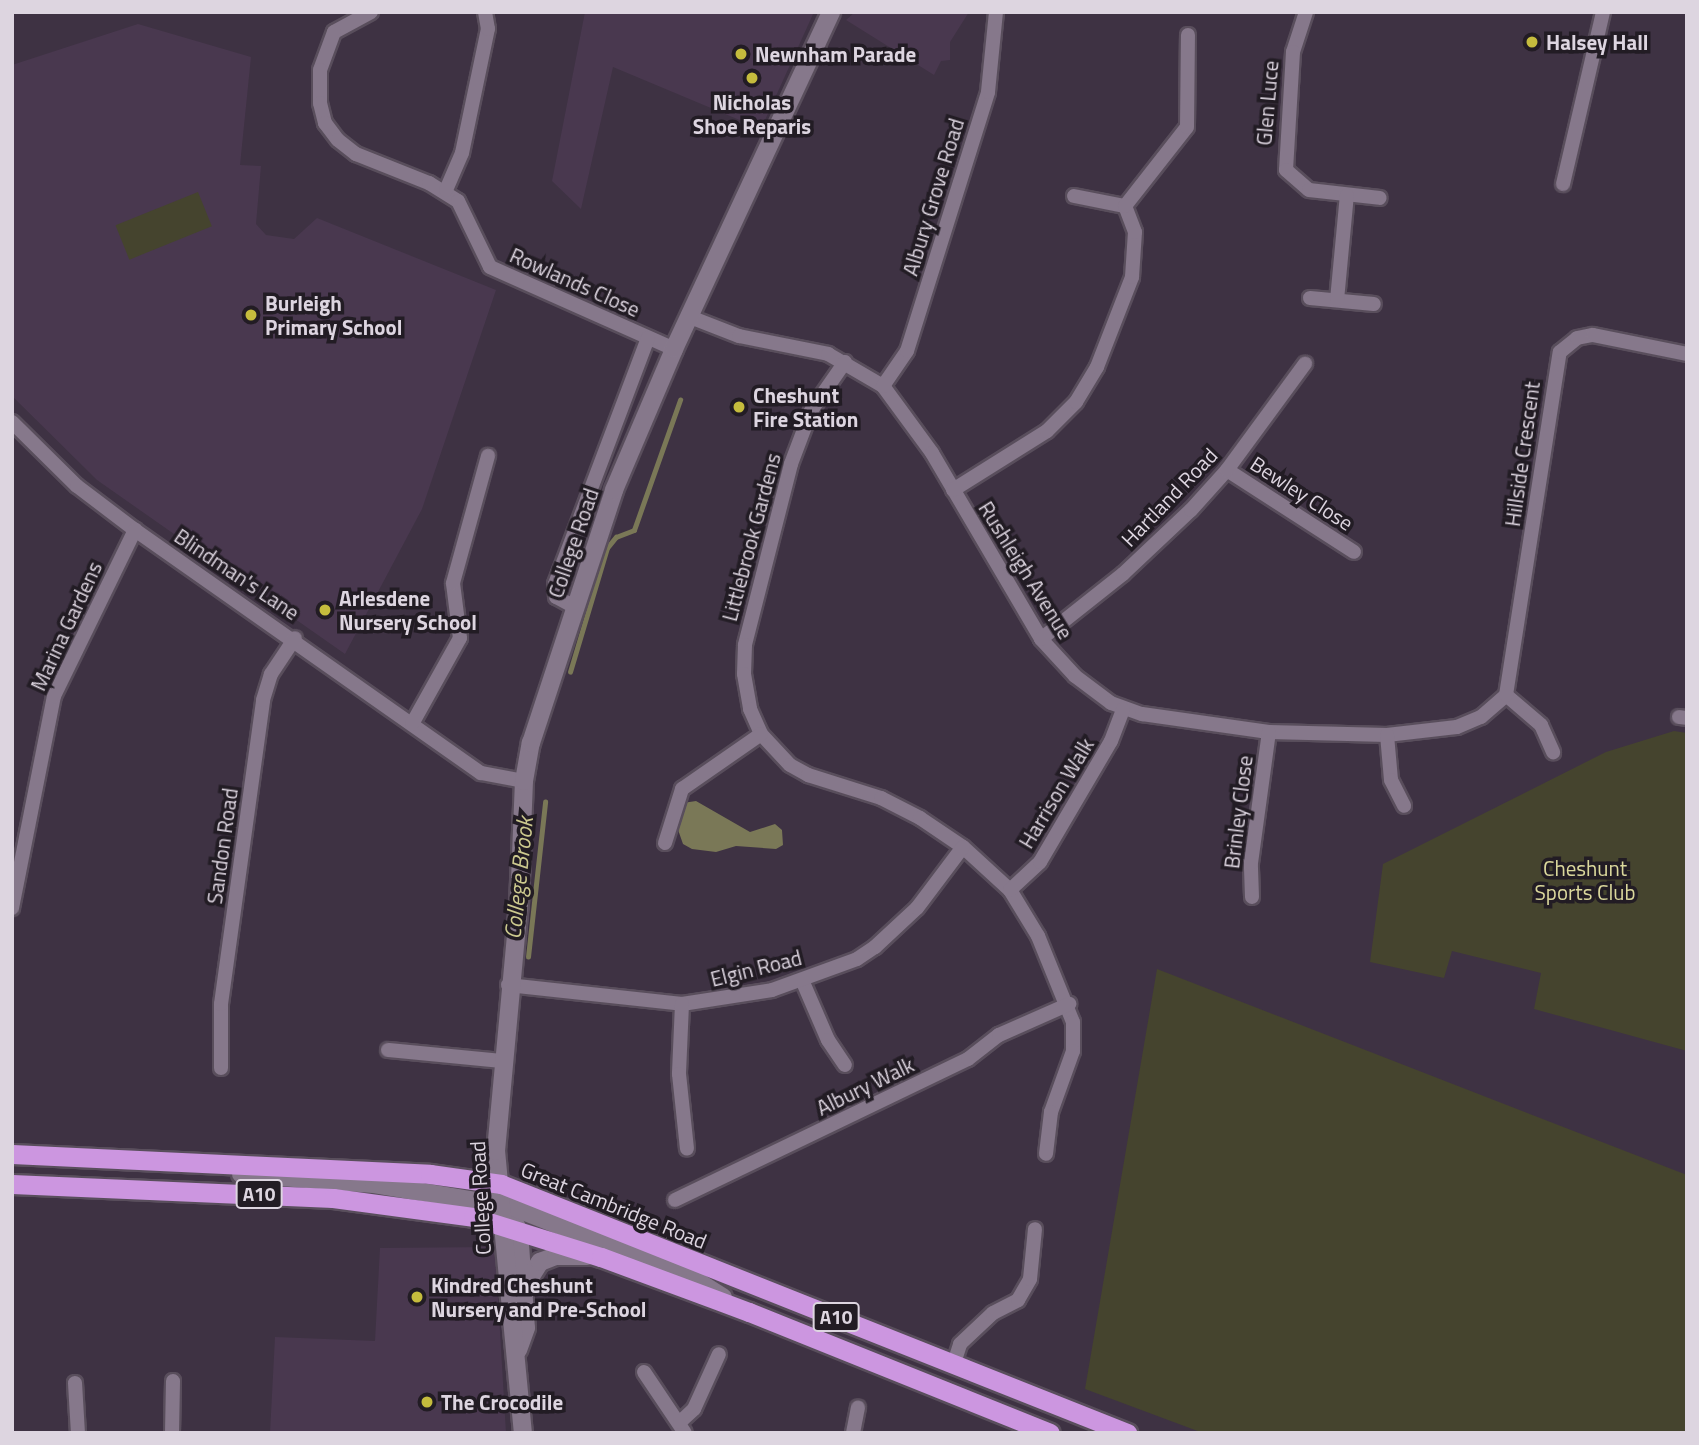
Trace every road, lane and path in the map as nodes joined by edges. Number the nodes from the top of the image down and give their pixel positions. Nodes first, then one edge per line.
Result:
1 (370, 12) edge
2 (485, 12) edge
3 (831, 12) edge
4 (996, 12) edge
5 (1306, 12) edge
6 (1602, 12) edge
7 (1188, 36) dead end
8 (1563, 184) dead end
9 (446, 190) junction
10 (1347, 195) junction
11 (1074, 196) dead end
12 (1380, 198) dead end
13 (1125, 206) junction
14 (1310, 298) dead end
15 (1337, 300) junction
16 (1374, 304) dead end
17 (690, 317) junction
18 (648, 338) junction
19 (674, 349) junction
20 (1687, 354) edge
21 (845, 362) junction
22 (1305, 364) dead end
23 (884, 386) junction
24 (12, 422) edge
25 (488, 456) dead end
26 (1227, 470) junction
27 (953, 490) junction
28 (135, 530) junction
29 (1354, 552) dead end
30 (575, 607) junction
31 (295, 638) junction
32 (1041, 639) junction
33 (1506, 695) junction
34 (1123, 709) junction
35 (412, 724) junction
36 (1269, 732) junction
37 (761, 734) junction
38 (1387, 735) junction
39 (1553, 752) dead end
40 (524, 781) junction
41 (1404, 806) dead end
42 (665, 843) dead end
43 (963, 847) junction
44 (1010, 890) junction
45 (1252, 897) dead end
46 (12, 908) edge
47 (802, 980) junction
48 (509, 985) junction
49 (682, 1004) junction
50 (1069, 1004) junction
51 (388, 1050) dead end
52 (502, 1061) junction
53 (845, 1065) dead end
54 (221, 1068) dead end
55 (687, 1149) dead end
56 (12, 1154) edge
57 (1046, 1154) dead end
58 (12, 1184) edge
59 (507, 1196) junction
60 (675, 1200) dead end
61 (511, 1229) junction
62 (1035, 1229) dead end
63 (601, 1257) junction
64 (523, 1290) junction
65 (749, 1312) junction
66 (518, 1350) junction
67 (719, 1354) dead end
68 (954, 1363) junction
69 (644, 1372) dead end
70 (173, 1381) dead end
71 (75, 1383) dead end
72 (858, 1407) dead end
73 (682, 1427) edge
74 (78, 1433) edge
75 (172, 1433) edge
76 (523, 1433) edge
77 (853, 1433) edge
78 (1051, 1433) edge
79 (1127, 1433) edge

1 - 9 street
2 - 9 street
3 - 17 main road, College Road
4 - 23 street, Albury Grove Road
5 - 10 street, Glen Luce
6 - 8 street
7 - 13 street
9 - 18 street, Rowlands Close
10 - 12 street, Glen Luce
10 - 15 street
11 - 13 street
13 - 27 street
14 - 15 street
15 - 16 street
17 - 19 main road, College Road
17 - 21 street, Rushleigh Avenue
18 - 19 street, Rowlands Close
18 - 30 street, Rowlands Close
19 - 30 main road, College Road
20 - 33 street, Hillside Crescent
21 - 23 street, Rushleigh Avenue
21 - 37 street, Littlebrook Gardens
22 - 26 street, Hartland Road
23 - 27 street, Rushleigh Avenue
24 - 28 street, Blindman's Lane
25 - 35 street
26 - 29 street, Bewley Close
26 - 32 street, Hartland Road
27 - 32 street, Rushleigh Avenue
28 - 31 street, Blindman's Lane
28 - 46 street, Marina Gardens
30 - 40 main road, College Road
31 - 35 street, Blindman's Lane
31 - 54 street, Sandon Road
32 - 34 street, Rushleigh Avenue
33 - 38 street, Rushleigh Avenue
33 - 39 street
34 - 36 street, Rushleigh Avenue
34 - 44 street, Harrison Walk
35 - 40 street, Blindman's Lane
36 - 38 street, Rushleigh Avenue
36 - 45 street, Brinley Close
37 - 42 street
37 - 43 street, Littlebrook Gardens
38 - 41 street
40 - 48 main road, College Road
43 - 44 street, Littlebrook Gardens
43 - 47 street, Elgin Road
44 - 50 street, Littlebrook Gardens
47 - 49 street, Elgin Road
47 - 53 street
48 - 49 street, Elgin Road
48 - 52 main road, College Road
49 - 55 street
50 - 57 street
50 - 60 street, Albury Walk
51 - 52 street
52 - 59 main road, College Road
56 - 59 highway, Great Cambridge Road / A10
58 - 61 highway, A10
59 - 61 main road, College Road
59 - 65 main road
59 - 68 highway, Great Cambridge Road / A10
61 - 63 highway, A10
61 - 64 main road, College Road
61 - 66 main road, College Road
62 - 68 street
63 - 64 main road
63 - 65 highway, A10
64 - 66 main road, College Road
65 - 78 highway, A10
66 - 76 main road, College Road
67 - 73 street
68 - 79 highway, Great Cambridge Road / A10
69 - 73 street
70 - 75 street
71 - 74 street
72 - 77 street

